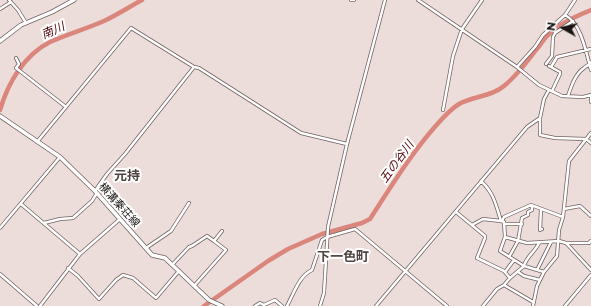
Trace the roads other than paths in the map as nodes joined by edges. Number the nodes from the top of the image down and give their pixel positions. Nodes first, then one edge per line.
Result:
1 (74, 0) edge
2 (385, 0) edge
3 (418, 0) edge
4 (482, 0) edge
5 (574, 0) edge
6 (10, 1) edge
7 (0, 8) edge
8 (566, 16) junction
9 (573, 21) junction
10 (26, 23) junction
11 (462, 29) junction
12 (0, 42) edge
13 (591, 49) edge
14 (585, 50) junction
15 (16, 58) dead end
16 (590, 63) edge
17 (548, 65) junction
18 (517, 66) junction
19 (194, 67) junction
20 (591, 70) edge
21 (551, 91) junction
22 (591, 95) edge
23 (568, 96) junction
24 (591, 102) edge
25 (66, 107) junction
26 (443, 110) dead end
27 (2, 117) edge
28 (540, 118) junction
29 (591, 133) edge
30 (586, 139) junction
31 (37, 142) junction
32 (591, 143) edge
33 (347, 144) junction
34 (60, 157) junction
35 (481, 181) junction
36 (96, 192) junction
37 (189, 203) dead end
38 (21, 204) junction
39 (532, 206) junction
40 (541, 209) junction
41 (564, 209) junction
42 (456, 212) junction
43 (591, 216) edge
44 (563, 217) junction
45 (120, 219) junction
46 (501, 221) junction
47 (44, 223) junction
48 (505, 224) junction
49 (522, 224) junction
50 (472, 225) junction
51 (0, 228) edge
52 (542, 229) dead end
53 (222, 231) dead end
54 (327, 237) junction
55 (505, 237) junction
56 (214, 241) junction
57 (518, 241) junction
58 (551, 242) junction
59 (559, 242) junction
60 (591, 242) edge
61 (539, 243) junction
62 (566, 243) junction
63 (146, 248) junction
64 (80, 254) junction
65 (509, 257) junction
66 (514, 260) junction
67 (172, 265) junction
68 (524, 266) junction
69 (68, 268) junction
70 (537, 270) junction
71 (591, 270) edge
72 (179, 271) junction
73 (405, 271) junction
74 (517, 271) junction
75 (544, 272) junction
76 (504, 273) junction
77 (0, 274) edge
78 (591, 275) edge
79 (510, 278) junction
80 (540, 280) junction
81 (504, 285) junction
82 (193, 287) junction
83 (534, 302) junction
84 (37, 306) edge
85 (40, 306) edge
86 (222, 306) edge
87 (255, 306) edge
88 (282, 306) edge
89 (287, 306) edge
90 (320, 306) edge
91 (376, 306) edge
92 (447, 306) edge
93 (483, 306) edge
94 (533, 306) edge
95 (565, 306) edge

1 - 10 main road
2 - 33 street
3 - 11 street
4 - 11 street
5 - 8 street
6 - 7 street
6 - 10 street
8 - 9 street
8 - 18 street
9 - 14 street
9 - 17 street
10 - 12 main road
11 - 18 street
11 - 26 street
13 - 14 street
14 - 16 street
14 - 17 street
15 - 25 street
16 - 20 street
16 - 23 street
17 - 21 street
18 - 21 street
19 - 25 street
19 - 33 street
19 - 36 street
21 - 23 street
21 - 28 street
22 - 23 street
22 - 24 street
25 - 31 street
27 - 31 main road, 横溝秦荘線
28 - 30 street
28 - 35 street
29 - 30 street
30 - 32 street
30 - 41 street
31 - 34 main road, 横溝秦荘線
33 - 54 street
34 - 36 main road, 横溝秦荘線
34 - 38 street
35 - 42 street
35 - 46 street
36 - 45 main road, 横溝秦荘線
36 - 47 street
37 - 63 street
38 - 47 street
38 - 51 street
39 - 40 street
39 - 46 street
39 - 49 street
40 - 44 street
40 - 52 street
41 - 43 street
41 - 44 street
42 - 50 street
42 - 73 street
44 - 59 street
45 - 63 main road, 横溝秦荘線
45 - 64 street
46 - 48 street
46 - 50 street
47 - 64 street
48 - 49 street
48 - 55 street
49 - 57 street
50 - 76 street
53 - 56 street
54 - 73 street
54 - 89 street
54 - 90 street
55 - 57 street
55 - 65 street
56 - 67 street
56 - 82 street
57 - 61 street
57 - 65 street
58 - 59 street
58 - 61 street
58 - 70 street
59 - 62 street
59 - 75 street
60 - 62 street
61 - 68 street
62 - 71 street
63 - 67 main road, 横溝秦荘線
64 - 69 street
65 - 66 street
66 - 68 street
66 - 76 street
67 - 72 main road, 横溝秦荘線
68 - 70 street
68 - 74 street
69 - 72 street
69 - 85 street
70 - 75 street
72 - 82 main road, 横溝秦荘線
73 - 91 street
73 - 92 street
74 - 79 street
74 - 80 street
75 - 80 street
76 - 79 street
77 - 84 street
78 - 95 street
79 - 81 street
80 - 83 street
81 - 83 street
81 - 93 street
82 - 86 main road, 横溝秦荘線
83 - 94 street
87 - 88 street

